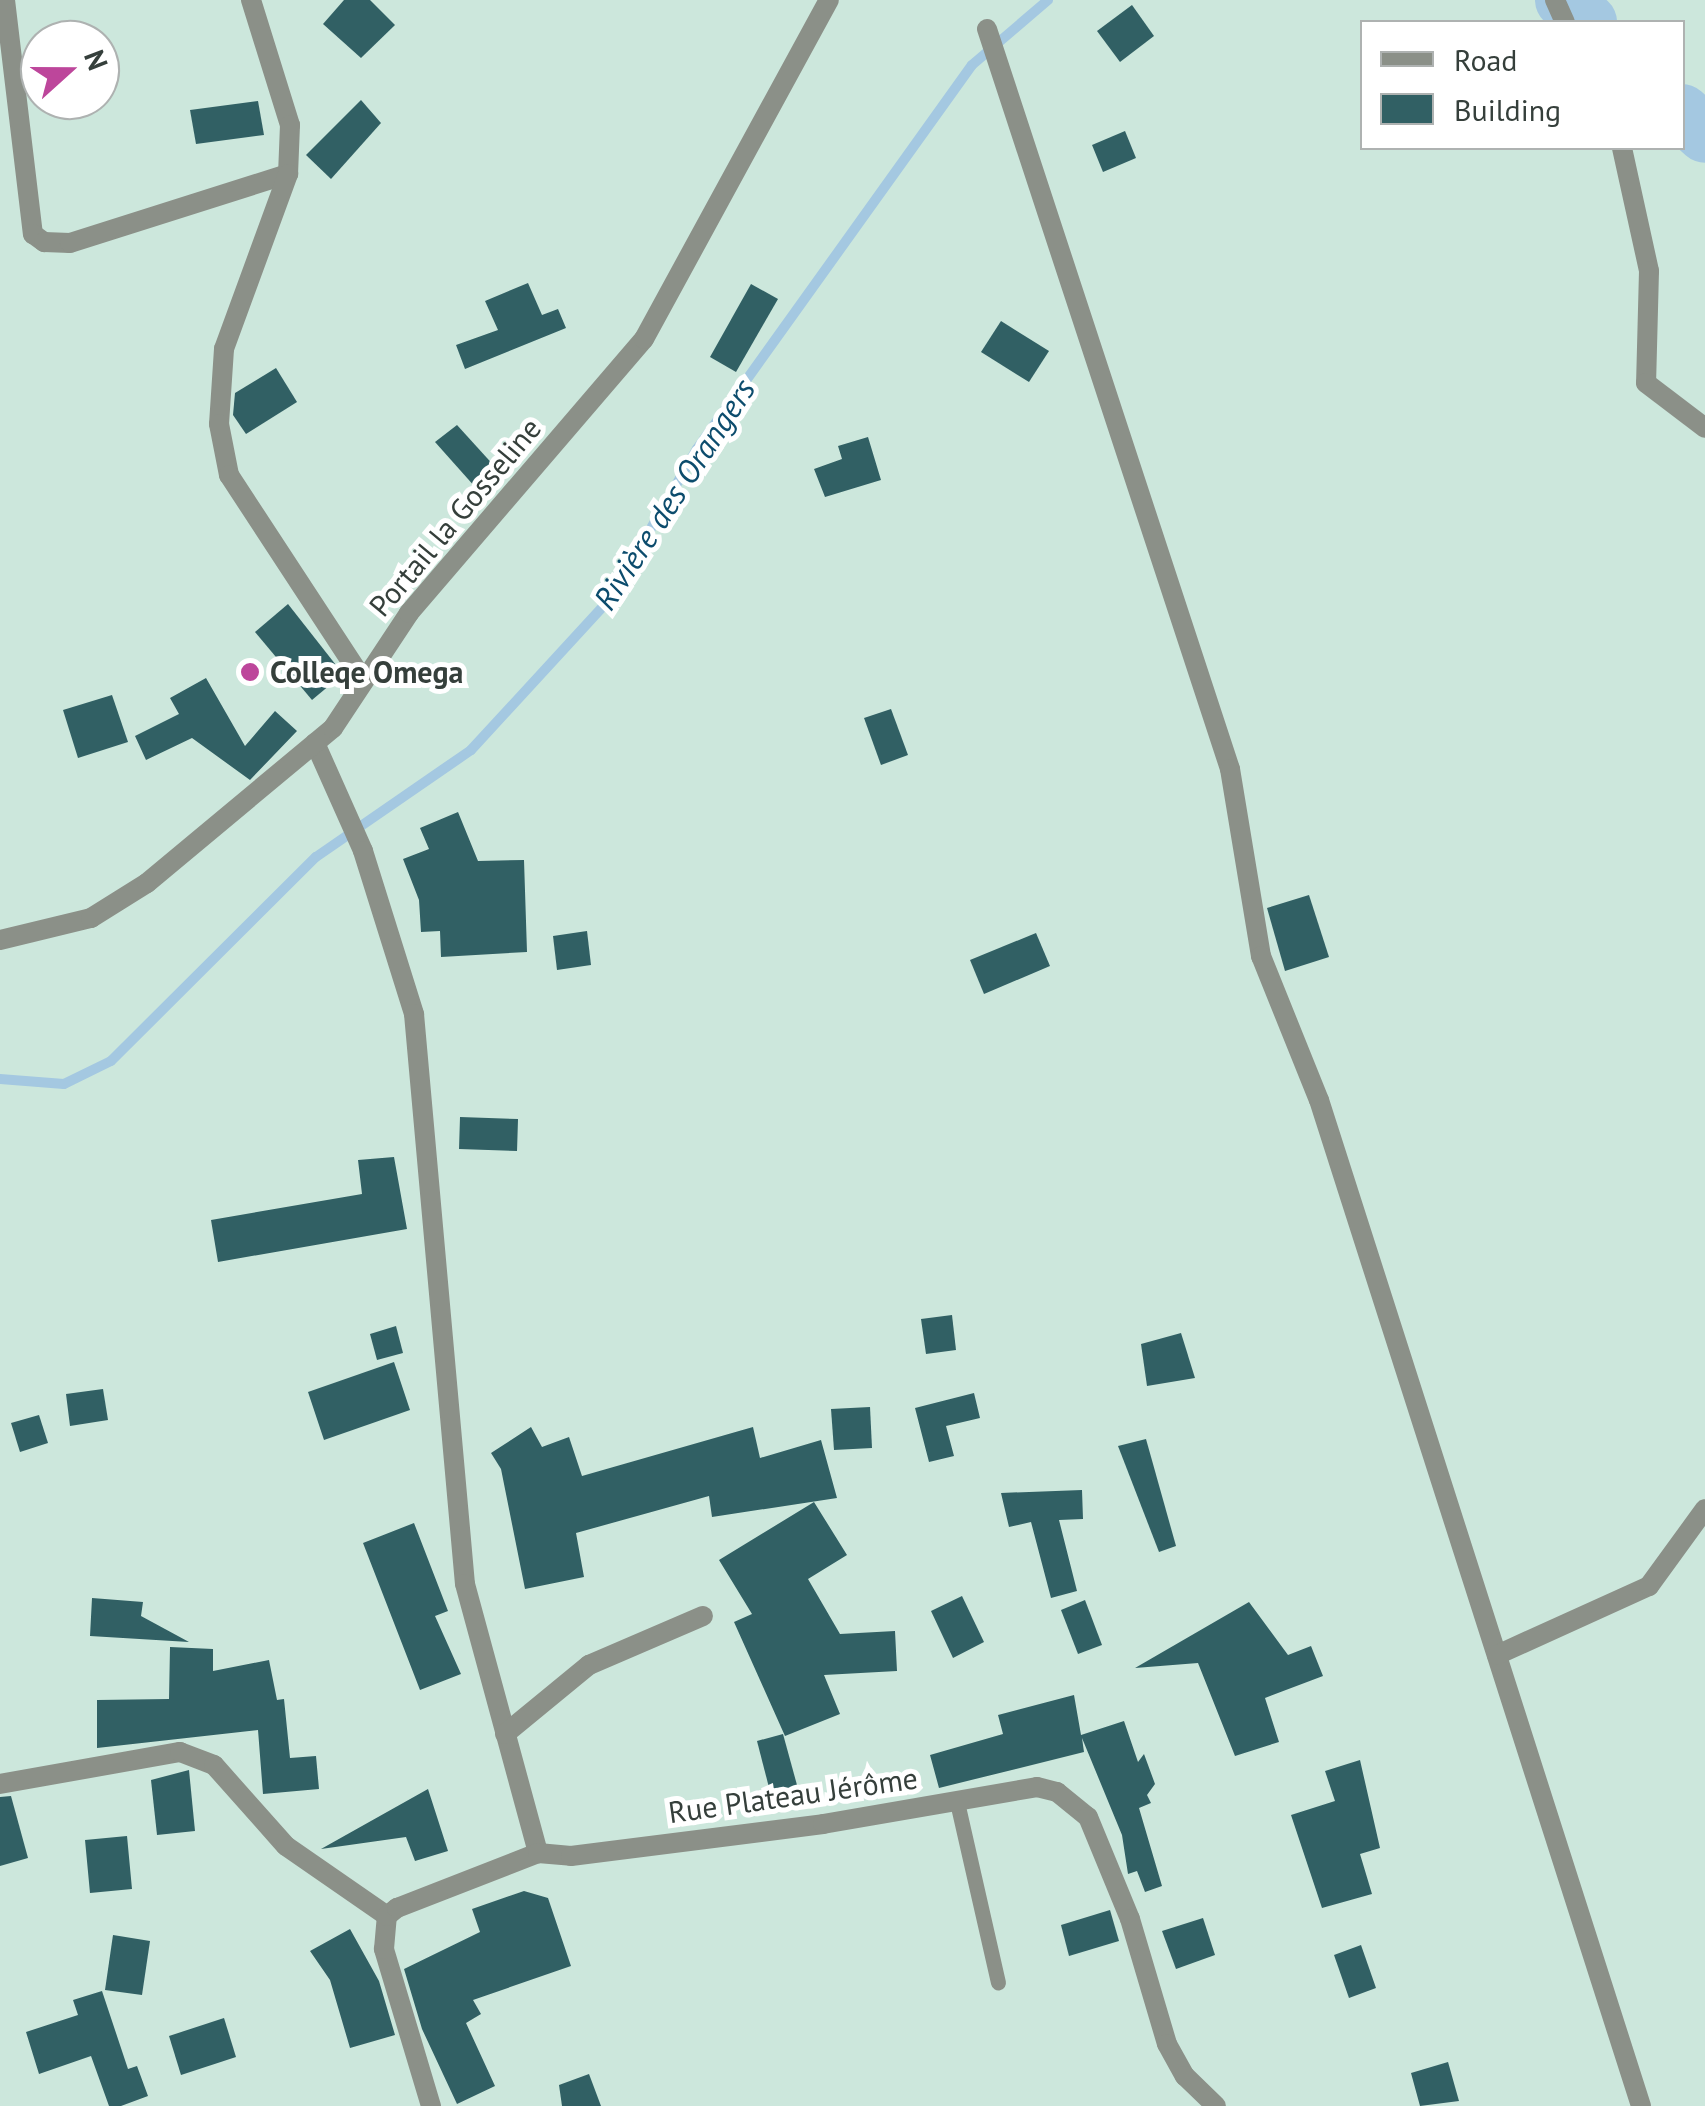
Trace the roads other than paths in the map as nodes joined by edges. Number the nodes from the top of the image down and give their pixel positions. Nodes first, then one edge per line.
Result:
1 (5, 0) edge
2 (251, 0) edge
3 (828, 0) edge
4 (987, 29) dead end
5 (1622, 150) edge
6 (288, 174) junction
7 (1705, 428) edge
8 (364, 682) junction
9 (316, 743) junction
10 (0, 940) edge
11 (1705, 1508) edge
12 (703, 1616) dead end
13 (1496, 1656) junction
14 (504, 1734) junction
15 (0, 1784) edge
16 (958, 1802) junction
17 (538, 1853) junction
18 (387, 1916) junction
19 (998, 1982) dead end
20 (431, 2106) edge
21 (1216, 2106) edge
22 (1641, 2106) edge

1 - 6 street
2 - 6 street
3 - 8 street, Portail la Gosseline
4 - 13 street
5 - 7 street
6 - 8 street
8 - 9 street, Portail la Gosseline
9 - 10 street, Portail la Gosseline
9 - 14 street
11 - 13 street
12 - 14 street
13 - 22 street
14 - 17 street
15 - 18 street
16 - 17 street, Rue Plateau Jérôme
16 - 19 lane
16 - 21 street, Rue Plateau Jérôme
17 - 18 street, Rue Plateau Jérôme
18 - 20 street

